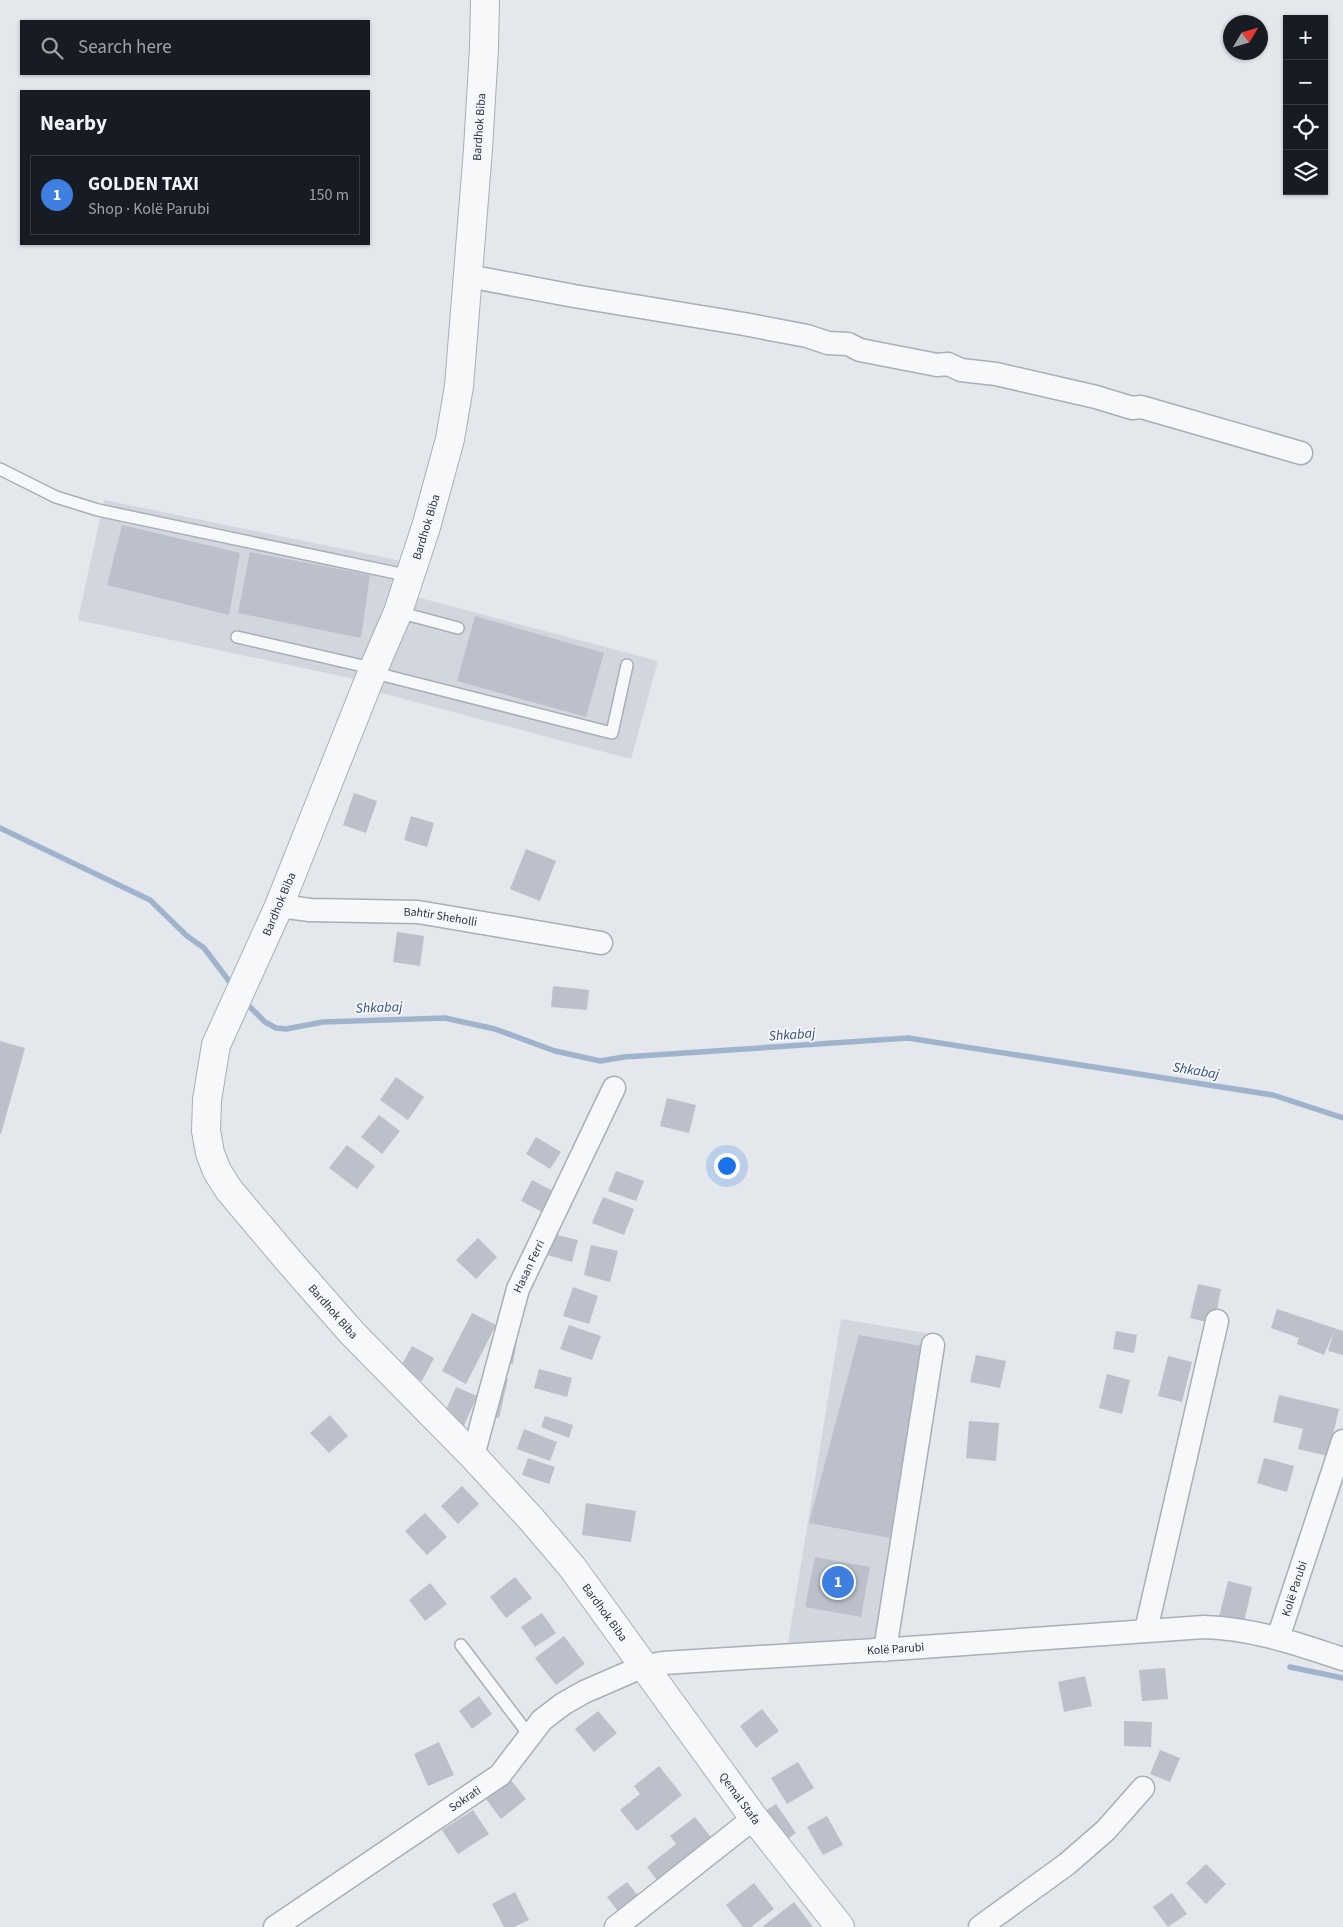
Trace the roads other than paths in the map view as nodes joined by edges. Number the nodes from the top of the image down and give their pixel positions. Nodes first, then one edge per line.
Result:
1 (485, 0) edge
2 (468, 276) junction
3 (1301, 453) dead end
4 (0, 468) edge
5 (411, 576) junction
6 (398, 612) junction
7 (458, 628) dead end
8 (237, 637) dead end
9 (627, 665) dead end
10 (373, 670) junction
11 (279, 906) junction
12 (601, 944) dead end
13 (614, 1088) dead end
14 (1217, 1321) dead end
15 (934, 1345) dead end
16 (1343, 1441) edge
17 (473, 1456) junction
18 (1146, 1630) junction
19 (1278, 1638) junction
20 (461, 1645) dead end
21 (885, 1650) junction
22 (1343, 1659) edge
23 (644, 1666) junction
24 (529, 1735) junction
25 (1143, 1788) dead end
26 (754, 1818) junction
27 (275, 1927) edge
28 (616, 1927) edge
29 (840, 1927) edge
30 (980, 1927) edge

1 - 2 street, Bardhok Biba
2 - 3 street
2 - 5 street, Bardhok Biba
4 - 5 lane
5 - 6 street, Bardhok Biba
6 - 7 lane
6 - 10 street, Bardhok Biba
8 - 10 lane
9 - 10 lane
10 - 11 street, Bardhok Biba
11 - 12 street, Bahtir Sheholli
11 - 17 street, Bardhok Biba
13 - 17 street, Hasan Ferri
14 - 18 street
15 - 21 street
16 - 19 street, Kolë Parubi
17 - 23 street, Bardhok Biba
18 - 19 street, Kolë Parubi
18 - 21 street, Kolë Parubi
19 - 22 street
20 - 24 lane
21 - 23 street, Kolë Parubi
23 - 24 street, Sokrati
23 - 26 street, Qemal Stafa
24 - 27 street, Sokrati
25 - 30 street
26 - 28 street
26 - 29 street, Qemal Stafa

